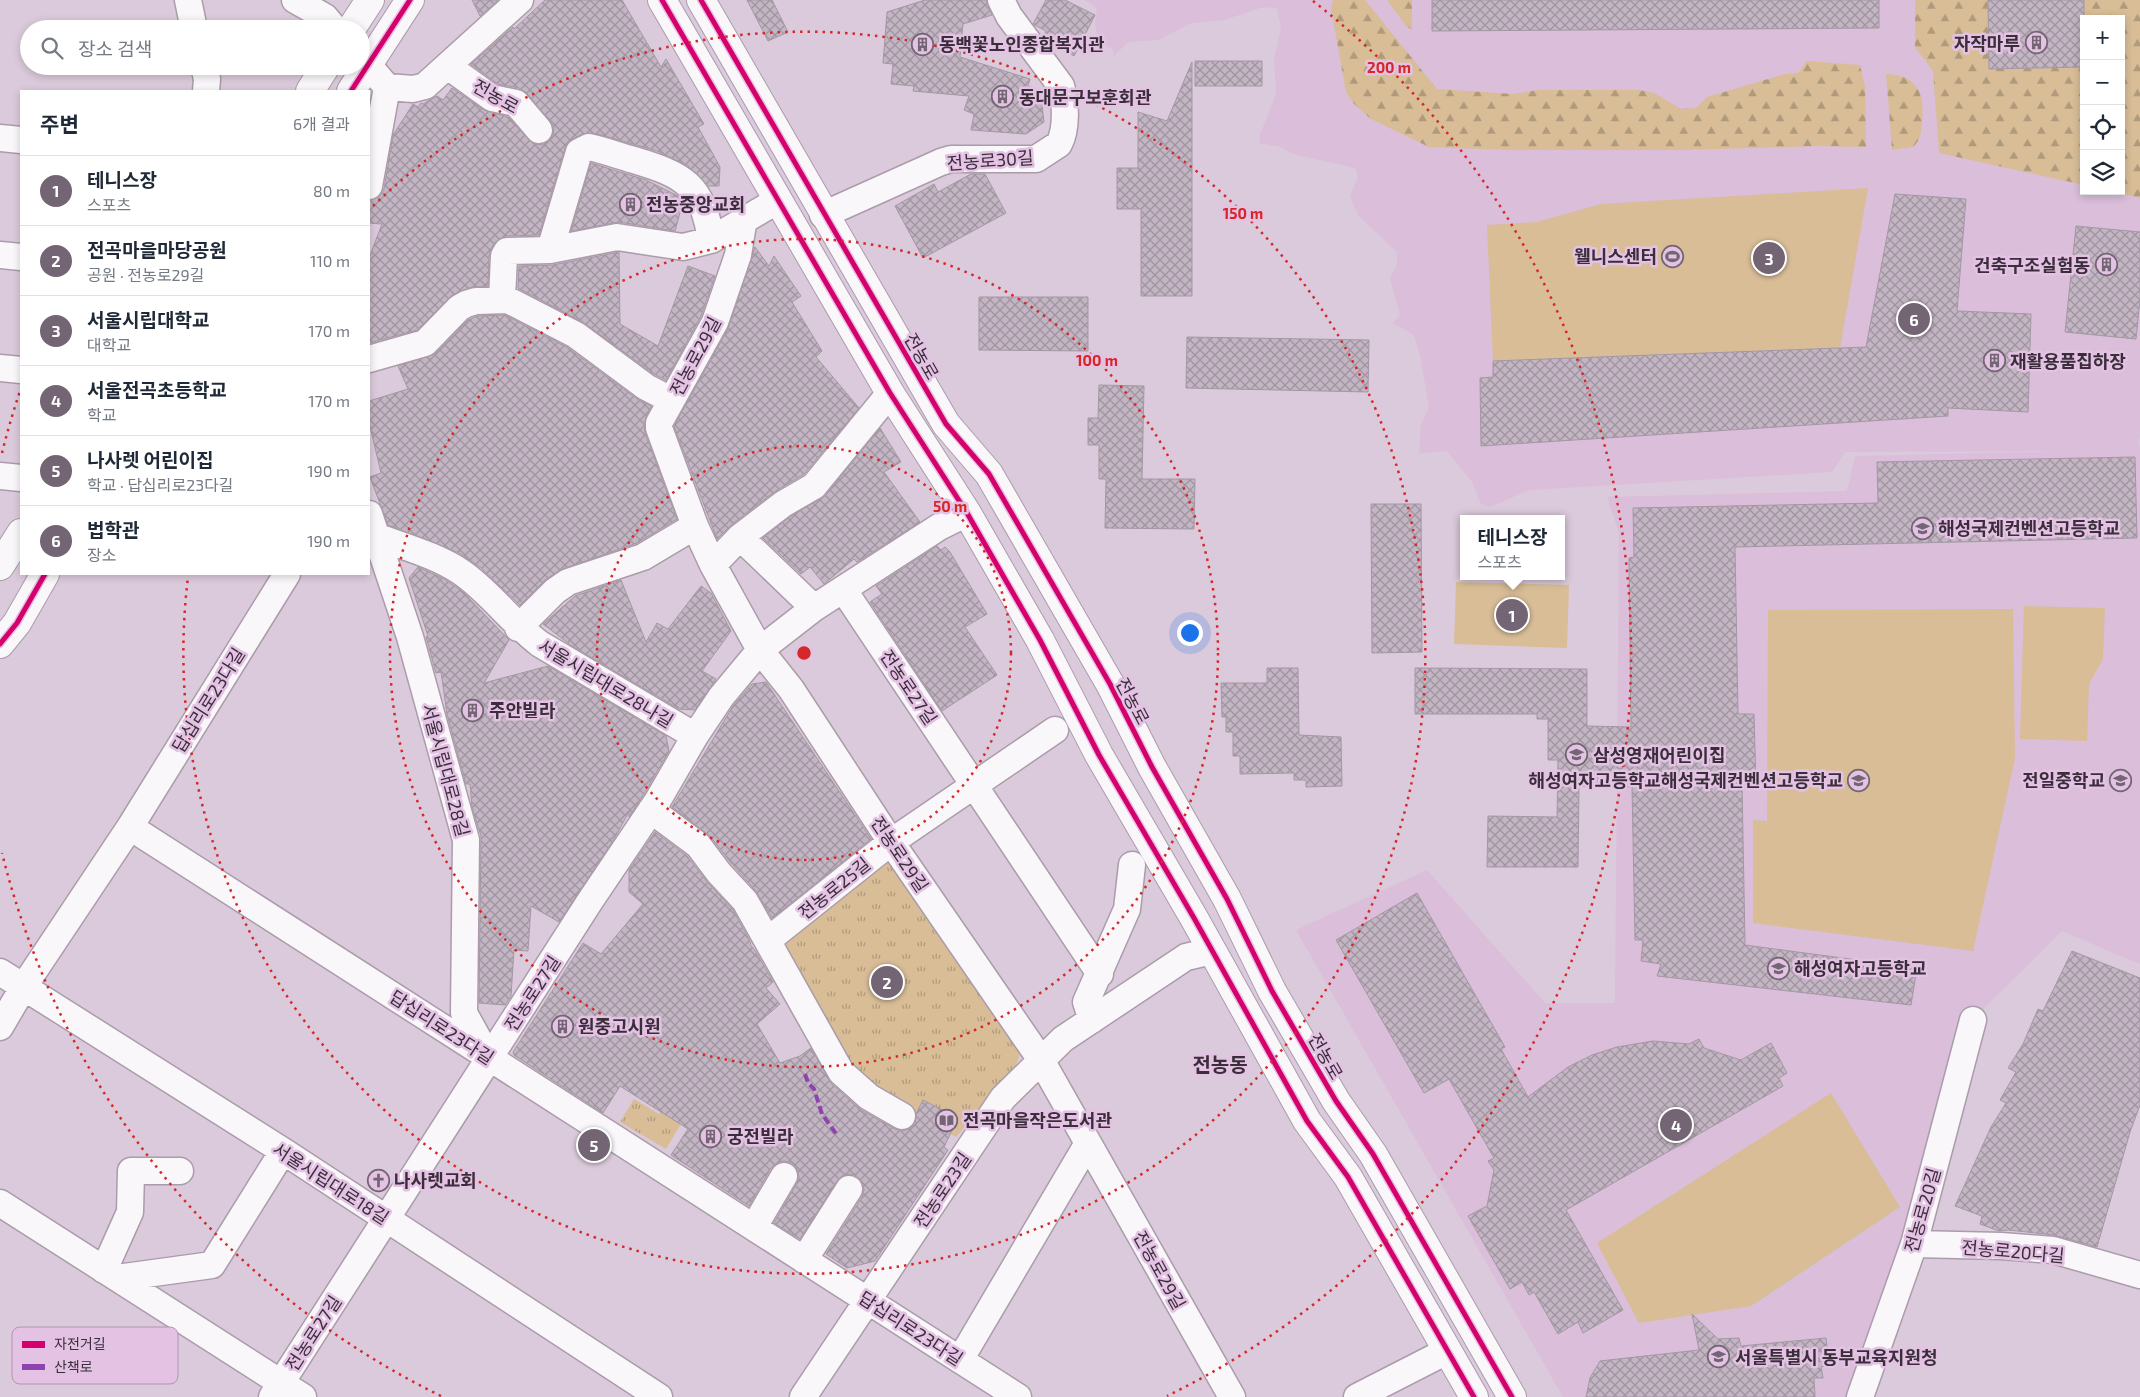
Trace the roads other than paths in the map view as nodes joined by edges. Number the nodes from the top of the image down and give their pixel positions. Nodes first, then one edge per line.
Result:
1 (188, 0) edge
2 (295, 0) edge
3 (370, 0) edge
4 (410, 0) edge
5 (520, 0) edge
6 (662, 0) edge
7 (701, 0) edge
8 (1001, 0) edge
9 (192, 20) edge
10 (328, 20) edge
11 (357, 20) edge
12 (370, 62) edge
13 (370, 67) edge
14 (449, 67) junction
15 (206, 75) edge
16 (320, 75) edge
17 (361, 75) edge
18 (387, 87) junction
19 (206, 90) edge
20 (311, 90) edge
21 (352, 90) edge
22 (539, 130) dead end
23 (0, 138) edge
24 (20, 140) edge
25 (370, 180) edge
26 (778, 200) junction
27 (823, 216) junction
28 (744, 218) junction
29 (710, 240) junction
30 (550, 250) junction
31 (0, 254) edge
32 (20, 257) edge
33 (502, 299) junction
34 (370, 359) edge
35 (0, 368) edge
36 (20, 370) edge
37 (890, 393) junction
38 (671, 400) junction
39 (0, 476) edge
40 (20, 478) edge
41 (967, 512) junction
42 (372, 525) edge
43 (695, 526) junction
44 (20, 535) edge
45 (740, 537) junction
46 (713, 565) junction
47 (0, 566) edge
48 (44, 575) edge
49 (286, 575) edge
50 (843, 589) junction
51 (814, 608) junction
52 (518, 628) junction
53 (0, 644) edge
54 (760, 650) junction
55 (1110, 684) junction
56 (1074, 705) junction
57 (1055, 730) dead end
58 (695, 736) junction
59 (974, 785) junction
60 (651, 810) junction
61 (130, 827) junction
62 (891, 842) junction
63 (1132, 865) dead end
64 (768, 940) junction
65 (1212, 951) junction
66 (0, 972) edge
67 (1100, 974) junction
68 (24, 986) junction
69 (1092, 1020) junction
70 (1973, 1020) dead end
71 (0, 1027) edge
72 (489, 1058) junction
73 (1041, 1060) junction
74 (902, 1116) dead end
75 (1088, 1143) junction
76 (283, 1151) junction
77 (180, 1171) dead end
78 (784, 1176) dead end
79 (849, 1189) dead end
80 (0, 1203) edge
81 (386, 1219) junction
82 (754, 1228) junction
83 (1914, 1244) junction
84 (804, 1260) junction
85 (110, 1274) junction
86 (2140, 1276) edge
87 (869, 1301) junction
88 (1447, 1351) junction
89 (960, 1360) junction
90 (285, 1392) edge
91 (659, 1397) edge
92 (803, 1397) edge
93 (1018, 1397) edge
94 (1232, 1397) edge
95 (1357, 1397) edge
96 (1474, 1397) edge
97 (1512, 1397) edge
98 (1860, 1397) edge

1 - 9 street
2 - 10 street
3 - 11 main road
4 - 12 main road
5 - 14 street
6 - 26 main road
7 - 27 main road, 전농로
8 - 27 street, 전농로30길
13 - 18 street
14 - 18 street
14 - 22 street, 전농로
15 - 19 street
16 - 20 main road
17 - 21 main road
18 - 25 street
23 - 24 street
26 - 28 street
26 - 37 main road
27 - 55 main road, 전농로
28 - 29 street
28 - 38 street, 전농로29길
29 - 30 street
29 - 30 street
30 - 33 street
31 - 32 street
33 - 34 street
33 - 38 street
35 - 36 street
37 - 41 main road
37 - 45 street
38 - 43 street, 전농로29길
39 - 40 street
41 - 50 street, 전농로27길
41 - 56 main road
42 - 52 street, 서울시립대로28나길
42 - 72 street, 서울시립대로28길
43 - 46 street, 전농로29길
43 - 52 street, 서울시립대로28나길
44 - 47 main road
45 - 46 street
45 - 51 street
46 - 54 street, 전농로29길
48 - 53 main road
49 - 61 street, 답십리로23다길
50 - 51 street, 전농로27길
50 - 59 street, 전농로27길
51 - 54 street, 전농로27길
52 - 58 street, 서울시립대로28나길
54 - 58 street, 전농로27길
54 - 62 street, 전농로29길
55 - 56 main road
55 - 97 main road, 전농로
56 - 65 main road
57 - 59 street, 전농로25길
58 - 60 street, 전농로27길
59 - 62 street, 전농로25길
59 - 67 street
60 - 64 street
60 - 72 street, 전농로27길
61 - 68 street, 답십리로23다길
61 - 72 street, 답십리로23다길
62 - 64 street, 전농로25길
62 - 73 street, 전농로29길
63 - 67 street
64 - 74 street
65 - 69 street, 전농로23길
65 - 88 main road
66 - 68 street, 서울시립대로18길
67 - 69 street
68 - 71 street, 답십리로23다길
68 - 76 street, 서울시립대로18길
69 - 73 street, 전농로23길
70 - 83 street, 전농로20길
72 - 81 street, 전농로27길
72 - 82 street, 답십리로23다길
73 - 75 street, 전농로29길
73 - 87 street, 전농로23길
75 - 89 street
75 - 94 street, 전농로29길
76 - 81 street, 서울시립대로18길
76 - 85 street
77 - 85 street
78 - 82 street
79 - 84 street
80 - 85 street
81 - 90 street, 전농로27길
81 - 91 street, 서울시립대로18길
82 - 84 street, 답십리로23다길
83 - 86 street, 전농로20다길
83 - 98 street, 전농로20길
84 - 87 street, 답십리로23다길
85 - 90 street
87 - 89 street, 답십리로23다길
87 - 92 street, 전농로23길
88 - 95 street
88 - 96 main road
89 - 93 street, 답십리로23다길

